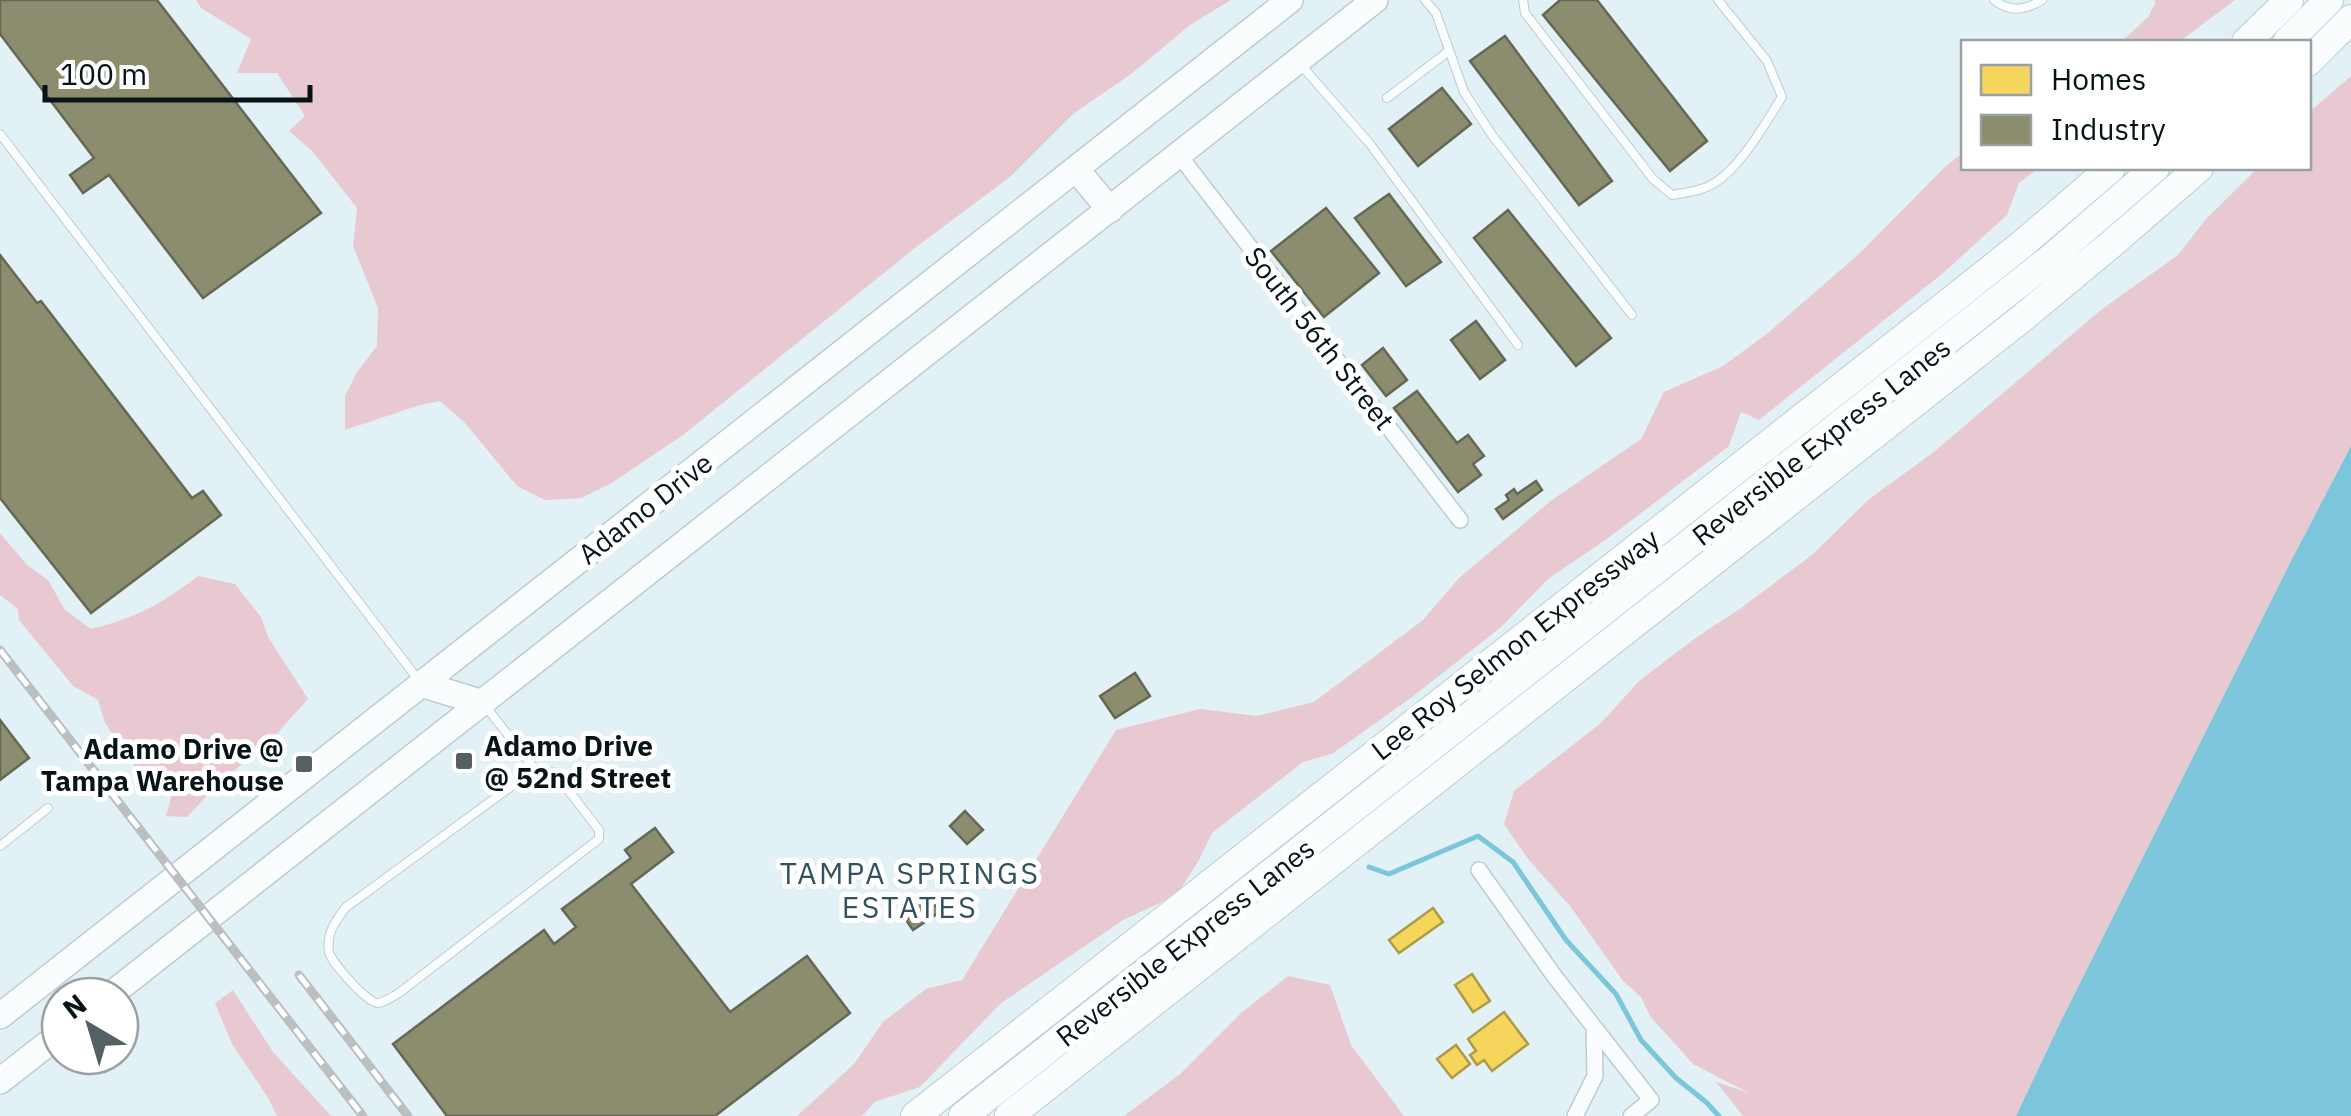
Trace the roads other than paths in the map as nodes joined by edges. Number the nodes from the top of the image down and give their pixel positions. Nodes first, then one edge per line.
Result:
1 (1290, 0) edge
2 (1376, 0) edge
3 (1425, 0) edge
4 (1522, 0) edge
5 (1718, 0) edge
6 (1994, 0) edge
7 (2042, 0) edge
8 (2288, 0) edge
9 (2329, 0) edge
10 (2351, 19) edge
11 (2248, 40) edge
12 (2290, 40) edge
13 (1449, 51) junction
14 (2311, 59) edge
15 (1298, 62) junction
16 (1387, 98) dead end
17 (0, 134) edge
18 (1180, 155) junction
19 (1076, 168) junction
20 (2109, 170) edge
21 (2153, 170) edge
22 (2197, 170) edge
23 (1110, 210) junction
24 (1632, 315) dead end
25 (1518, 345) dead end
26 (1460, 520) dead end
27 (421, 684) junction
28 (483, 703) junction
29 (534, 770) junction
30 (48, 808) dead end
31 (0, 846) edge
32 (1479, 870) dead end
33 (135, 976) edge
34 (0, 1016) edge
35 (1594, 1028) junction
36 (40, 1050) edge
37 (0, 1081) edge
38 (915, 1116) edge
39 (964, 1116) edge
40 (1009, 1116) edge
41 (1575, 1116) edge
42 (1631, 1116) edge

1 - 19 main road, Adamo Drive
2 - 15 main road, Adamo Drive
3 - 13 lane
4 - 5 lane
6 - 7 lane
8 - 11 highway
9 - 12 highway
10 - 14 highway
13 - 16 lane
13 - 24 lane
15 - 18 main road, Adamo Drive
15 - 25 lane
17 - 27 lane
18 - 23 main road, Adamo Drive
18 - 26 street, South 56th Street
19 - 23 main road
19 - 27 main road, Adamo Drive
20 - 38 highway, Lee Roy Selmon Expressway
21 - 39 highway, Reversible Express Lanes
22 - 40 highway, Lee Roy Selmon Expressway
23 - 28 main road, Adamo Drive
27 - 28 main road
27 - 34 main road, Adamo Drive
28 - 29 lane
28 - 33 main road, Adamo Drive
29 - 29 lane
30 - 31 lane
32 - 35 street
35 - 41 street
35 - 42 street
36 - 37 main road

